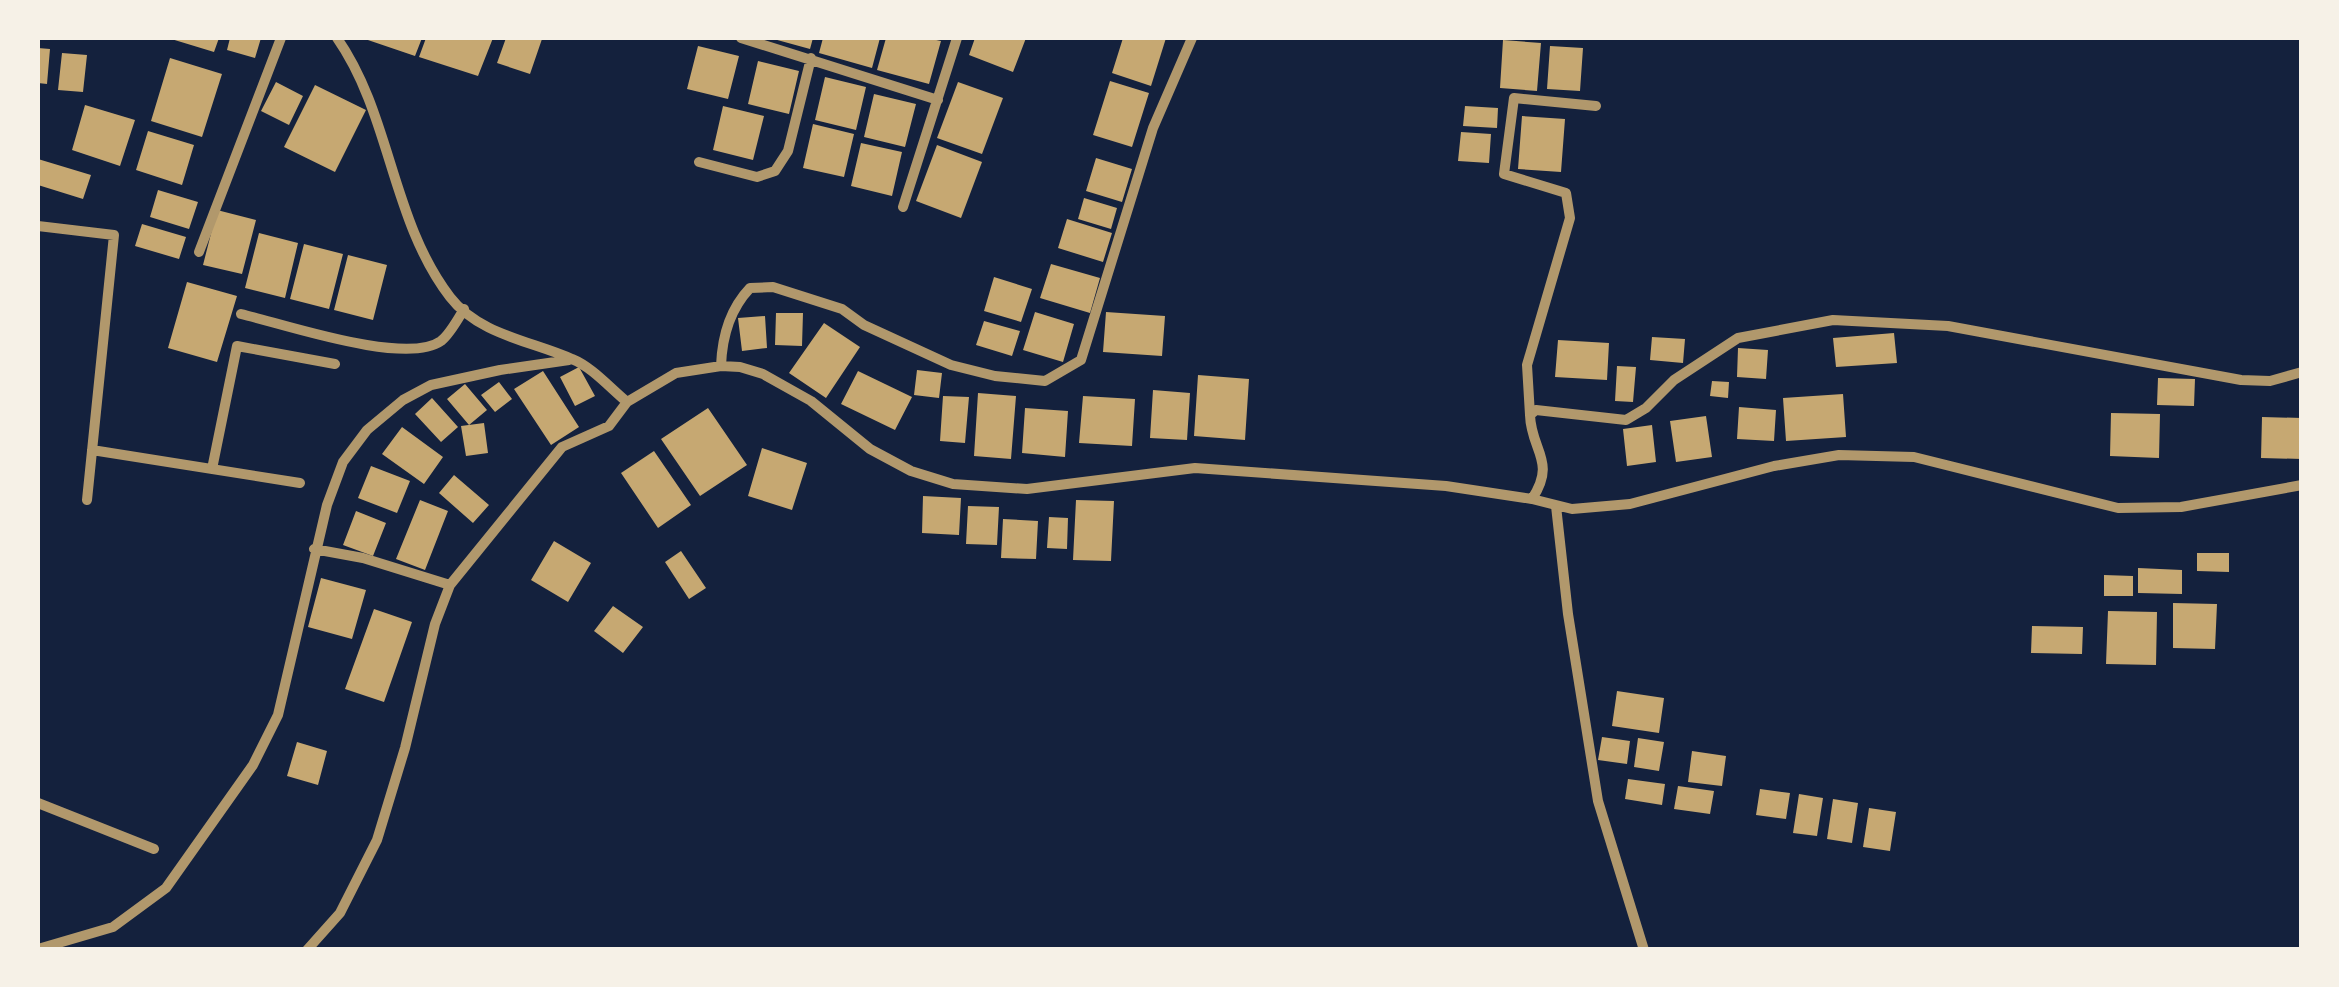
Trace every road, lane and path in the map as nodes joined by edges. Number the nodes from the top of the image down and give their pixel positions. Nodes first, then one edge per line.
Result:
1 (282, 38) edge
2 (337, 38) edge
3 (740, 38) edge
4 (957, 38) edge
5 (1192, 38) edge
6 (811, 58) junction
7 (938, 100) junction
8 (1596, 106) dead end
9 (699, 162) dead end
10 (903, 206) dead end
11 (38, 226) edge
12 (199, 252) dead end
13 (464, 309) junction
14 (241, 314) dead end
15 (575, 360) junction
16 (335, 364) dead end
17 (721, 366) junction
18 (2302, 372) edge
19 (626, 402) junction
20 (1530, 415) junction
21 (92, 450) junction
22 (212, 469) junction
23 (300, 483) dead end
24 (2302, 485) edge
25 (1532, 498) junction
26 (87, 500) dead end
27 (1556, 506) junction
28 (314, 550) junction
29 (450, 585) junction
30 (40, 805) edge
31 (38, 818) edge
32 (154, 849) dead end
33 (38, 949) edge
34 (307, 950) edge
35 (1644, 950) edge

1 - 12 street
2 - 13 street
3 - 6 street
4 - 7 street
5 - 17 street
6 - 7 street
6 - 9 street
7 - 10 street
8 - 20 street
11 - 21 street
13 - 14 street
13 - 15 street
15 - 19 street
15 - 28 street
16 - 22 street
17 - 19 street
17 - 25 street
18 - 20 street
19 - 29 street
20 - 25 street
21 - 22 street
21 - 26 street
22 - 23 street
24 - 27 street
25 - 27 street
27 - 35 street
28 - 29 street
28 - 33 street
29 - 34 street
30 - 31 street
30 - 32 street

